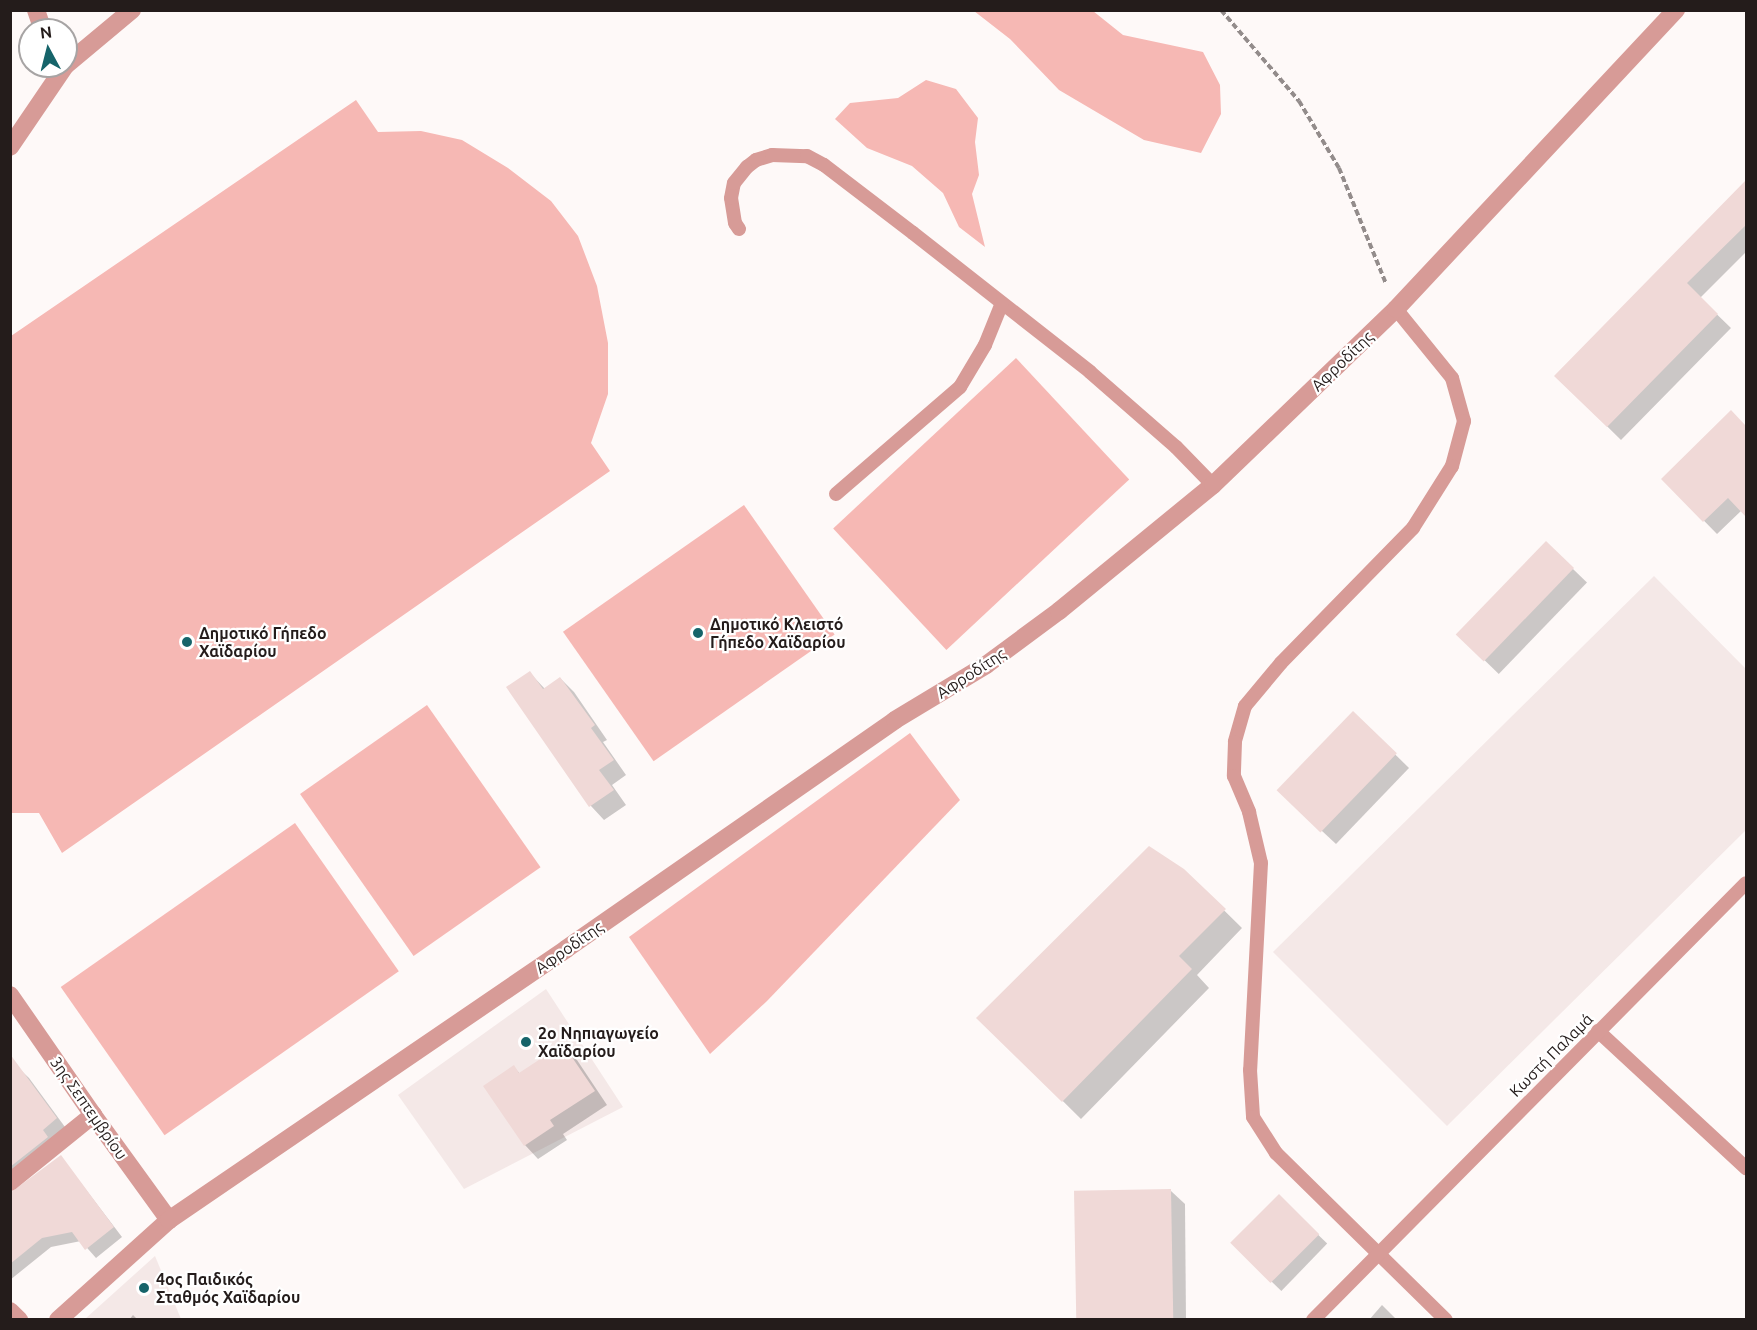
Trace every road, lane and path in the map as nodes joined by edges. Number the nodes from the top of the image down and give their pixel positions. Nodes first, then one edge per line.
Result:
1 (132, 10) edge
2 (1221, 10) edge
3 (1676, 10) edge
4 (78, 54) edge
5 (48, 78) edge
6 (56, 78) edge
7 (47, 90) junction
8 (10, 147) edge
9 (739, 229) dead end
10 (1002, 303) junction
11 (1396, 309) junction
12 (1213, 485) junction
13 (836, 494) dead end
14 (1746, 882) edge
15 (10, 995) edge
16 (1598, 1032) junction
17 (93, 1115) junction
18 (1746, 1168) edge
19 (10, 1182) edge
20 (169, 1220) junction
21 (1379, 1252) junction
22 (10, 1311) edge
23 (19, 1320) edge
24 (58, 1320) edge
25 (1313, 1320) edge
26 (1446, 1320) edge

1 - 4 street
2 - 11 path
3 - 11 street, Αφροδίτης
5 - 7 street
6 - 7 street
7 - 8 street
9 - 10 lane
10 - 12 lane
10 - 13 lane
11 - 12 street, Αφροδίτης
11 - 21 lane
12 - 20 street, Αφροδίτης
14 - 16 lane, Κωστή Παλαμά
15 - 17 street, 3ης Σεπτεμβρίου
16 - 18 lane
16 - 21 lane, Κωστή Παλαμά
17 - 19 street
17 - 20 street, 3ης Σεπτεμβρίου
20 - 24 street, Αφροδίτης
21 - 25 lane, Κωστή Παλαμά
21 - 26 lane
22 - 23 street

